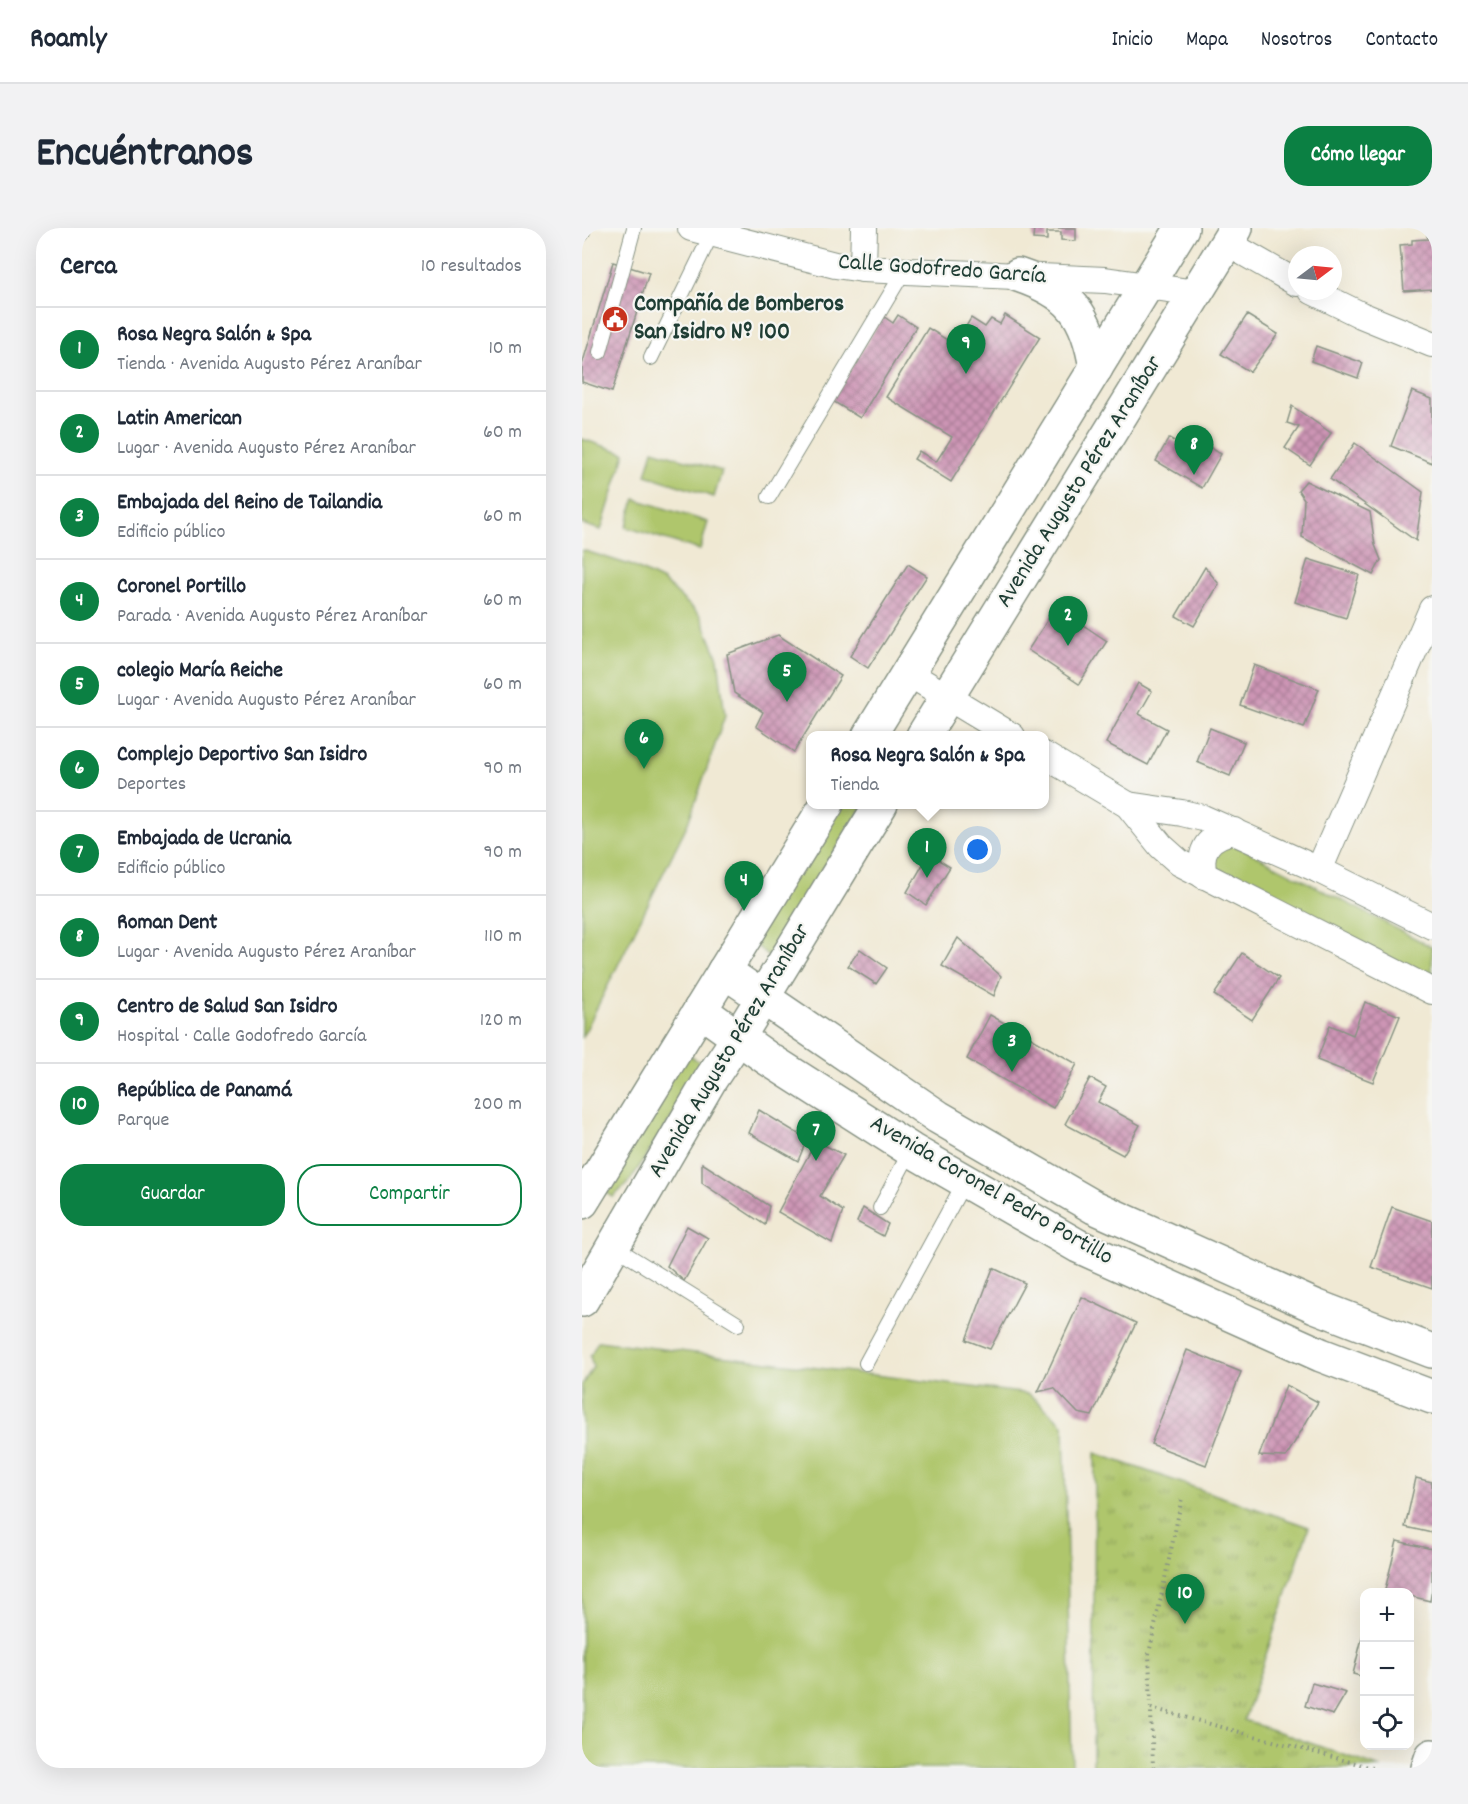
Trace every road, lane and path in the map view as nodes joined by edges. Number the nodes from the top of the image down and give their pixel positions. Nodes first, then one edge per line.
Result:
1 (584, 228) edge
2 (634, 228) edge
3 (864, 228) edge
4 (1182, 228) edge
5 (702, 231) edge
6 (582, 234) edge
7 (1232, 236) edge
8 (863, 269) junction
9 (904, 271) junction
10 (1018, 275) junction
11 (1288, 276) edge
12 (1146, 286) junction
13 (1196, 293) junction
14 (1330, 300) edge
15 (1432, 344) edge
16 (600, 352) dead end
17 (651, 358) dead end
18 (1096, 368) junction
19 (769, 497) dead end
20 (1432, 609) edge
21 (908, 673) junction
22 (947, 697) junction
23 (872, 731) edge
24 (926, 731) edge
25 (1005, 731) edge
26 (1049, 758) edge
27 (1128, 805) junction
28 (824, 809) edge
29 (878, 809) edge
30 (1234, 831) junction
31 (1319, 870) junction
32 (1204, 876) junction
33 (1432, 926) edge
34 (724, 971) junction
35 (1432, 991) edge
36 (762, 998) junction
37 (700, 1010) junction
38 (738, 1038) junction
39 (857, 1061) junction
40 (830, 1097) junction
41 (911, 1150) junction
42 (965, 1180) junction
43 (582, 1202) edge
44 (880, 1208) dead end
45 (613, 1246) junction
46 (582, 1300) edge
47 (738, 1324) dead end
48 (1432, 1351) edge
49 (866, 1363) dead end
50 (1432, 1397) edge
51 (1182, 1498) dead end
52 (1151, 1708) junction
53 (1432, 1756) edge
54 (1154, 1768) edge
55 (1373, 1768) edge
56 (1428, 1768) edge

1 - 6 lane
2 - 16 lane
3 - 8 street
4 - 12 main road, Avenida Augusto Pérez Araníbar
5 - 8 street, Calle Godofredo García
5 - 17 lane
7 - 11 street
7 - 13 main road, Avenida Augusto Pérez Araníbar
8 - 9 street, Calle Godofredo García
9 - 10 street, Calle Godofredo García
9 - 19 lane
10 - 12 street, Calle Godofredo García
10 - 18 main road
12 - 13 street, Calle Godofredo García
12 - 18 main road, Avenida Augusto Pérez Araníbar
13 - 22 main road, Avenida Augusto Pérez Araníbar
14 - 15 street
18 - 21 main road, Avenida Augusto Pérez Araníbar
20 - 31 street
21 - 22 street
21 - 23 main road, Avenida Augusto Pérez Araníbar
22 - 24 main road, Avenida Augusto Pérez Araníbar
22 - 25 street
26 - 27 street
27 - 30 street
27 - 32 street
28 - 34 main road, Avenida Augusto Pérez Araníbar
29 - 36 main road, Avenida Augusto Pérez Araníbar
30 - 31 street
30 - 32 street
31 - 33 street
32 - 35 street
34 - 36 main road, Avenida Coronel Pedro Portillo
34 - 37 main road, Avenida Augusto Pérez Araníbar
36 - 38 main road, Avenida Augusto Pérez Araníbar
36 - 39 main road, Avenida Coronel Pedro Portillo
37 - 38 main road, Avenida Coronel Pedro Portillo
37 - 43 main road, Avenida Augusto Pérez Araníbar
38 - 40 main road, Avenida Coronel Pedro Portillo
38 - 45 main road, Avenida Augusto Pérez Araníbar
39 - 40 main road
39 - 48 main road, Avenida Coronel Pedro Portillo
40 - 41 main road, Avenida Coronel Pedro Portillo
41 - 42 main road, Avenida Coronel Pedro Portillo
41 - 44 lane
42 - 49 lane
42 - 50 main road, Avenida Coronel Pedro Portillo
45 - 46 main road, Avenida Augusto Pérez Araníbar
45 - 47 lane
51 - 52 path
52 - 54 path
52 - 55 path
53 - 56 main road

